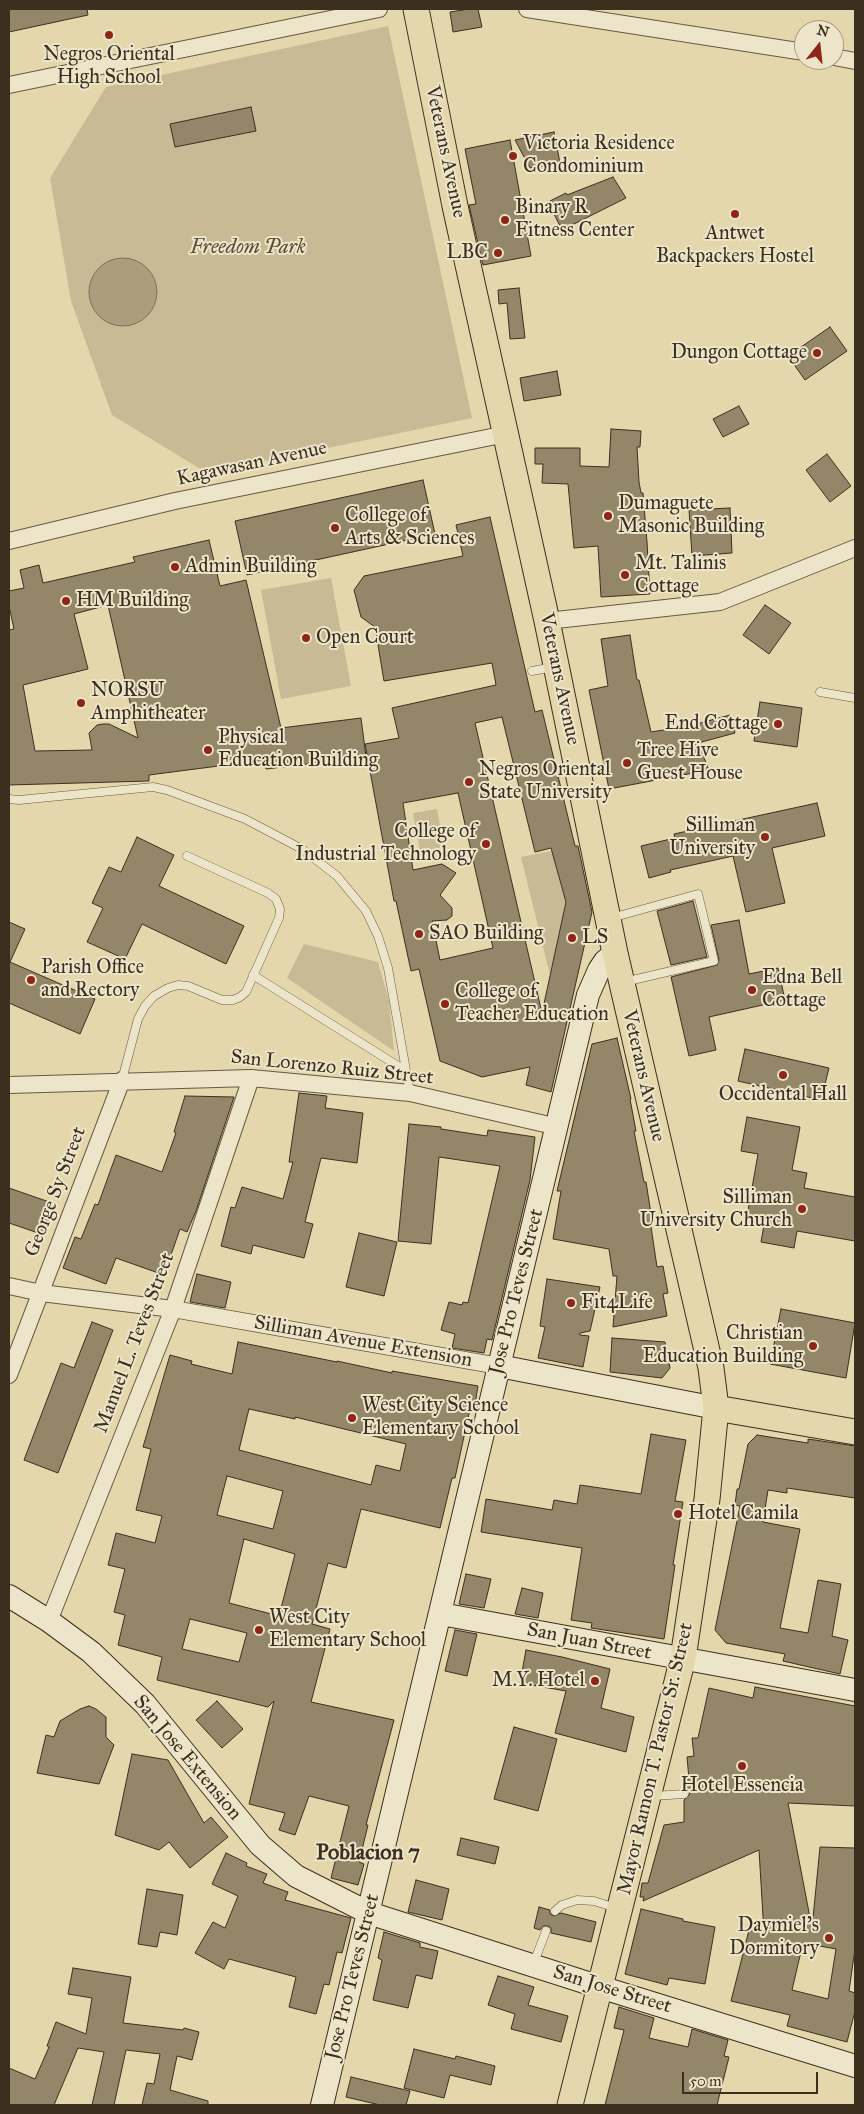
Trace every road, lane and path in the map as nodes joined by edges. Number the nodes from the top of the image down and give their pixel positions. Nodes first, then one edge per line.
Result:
1 (379, 9) edge
2 (416, 9) edge
3 (527, 9) edge
4 (794, 50) edge
5 (9, 85) edge
6 (506, 434) junction
7 (9, 541) edge
8 (855, 548) edge
9 (547, 621) junction
10 (820, 692) dead end
11 (855, 698) edge
12 (9, 799) edge
13 (187, 856) dead end
14 (608, 918) junction
15 (615, 953) junction
16 (253, 975) junction
17 (622, 982) junction
18 (406, 1071) junction
19 (252, 1078) junction
20 (122, 1080) junction
21 (9, 1085) edge
22 (410, 1093) junction
23 (558, 1127) junction
24 (9, 1286) edge
25 (41, 1293) junction
26 (173, 1309) junction
27 (499, 1366) junction
28 (9, 1375) edge
29 (716, 1408) junction
30 (855, 1432) edge
31 (9, 1596) edge
32 (440, 1614) junction
33 (49, 1620) junction
34 (683, 1658) junction
35 (855, 1690) edge
36 (684, 1794) dead end
37 (648, 1796) junction
38 (620, 1910) junction
39 (555, 1911) dead end
40 (369, 1913) junction
41 (546, 1931) dead end
42 (533, 1966) junction
43 (600, 1987) junction
44 (855, 2066) edge
45 (322, 2105) edge
46 (570, 2105) edge

1 - 5 street
2 - 6 main road, Veterans Avenue
3 - 4 street
6 - 7 street, Kagawasan Avenue
6 - 9 main road, Veterans Avenue
8 - 9 street
9 - 14 main road, Veterans Avenue
10 - 11 lane
12 - 18 lane
13 - 16 lane
14 - 15 main road, Veterans Avenue
14 - 17 lane
15 - 17 main road, Veterans Avenue
15 - 23 street, Jose Pro Teves Street
16 - 18 lane
16 - 20 lane
17 - 29 main road, Veterans Avenue
18 - 22 lane
19 - 20 street, San Lorenzo Ruiz Street
19 - 22 street, San Lorenzo Ruiz Street
19 - 26 street, Manuel L. Teves Street
20 - 21 street, San Lorenzo Ruiz Street
20 - 25 street, George Sy Street
22 - 23 street, San Lorenzo Ruiz Street
23 - 27 street, Jose Pro Teves Street
24 - 25 street, Silliman Avenue Extension
25 - 26 street, Silliman Avenue Extension
25 - 28 street, George Sy Street
26 - 27 street, Silliman Avenue Extension
26 - 33 street, Manuel L. Teves Street
27 - 29 street, Silliman Avenue Extension
27 - 32 street, Jose Pro Teves Street
29 - 30 main road
29 - 34 main road, Mayor Ramon T. Pastor Sr. Street
31 - 33 street, San Jose Extension
32 - 34 street, San Juan Street
32 - 40 street, Jose Pro Teves Street
33 - 40 street, San Jose Extension
34 - 35 street, San Juan Street
34 - 37 main road, Mayor Ramon T. Pastor Sr. Street
36 - 37 lane
37 - 38 main road, Mayor Ramon T. Pastor Sr. Street
38 - 39 lane
38 - 43 main road, Mayor Ramon T. Pastor Sr. Street
40 - 42 street, San Jose Street
40 - 45 street, Jose Pro Teves Street
41 - 42 lane
42 - 43 street, San Jose Street
43 - 44 street, San Jose Street
43 - 46 main road, Mayor Ramon T. Pastor Sr. Street

